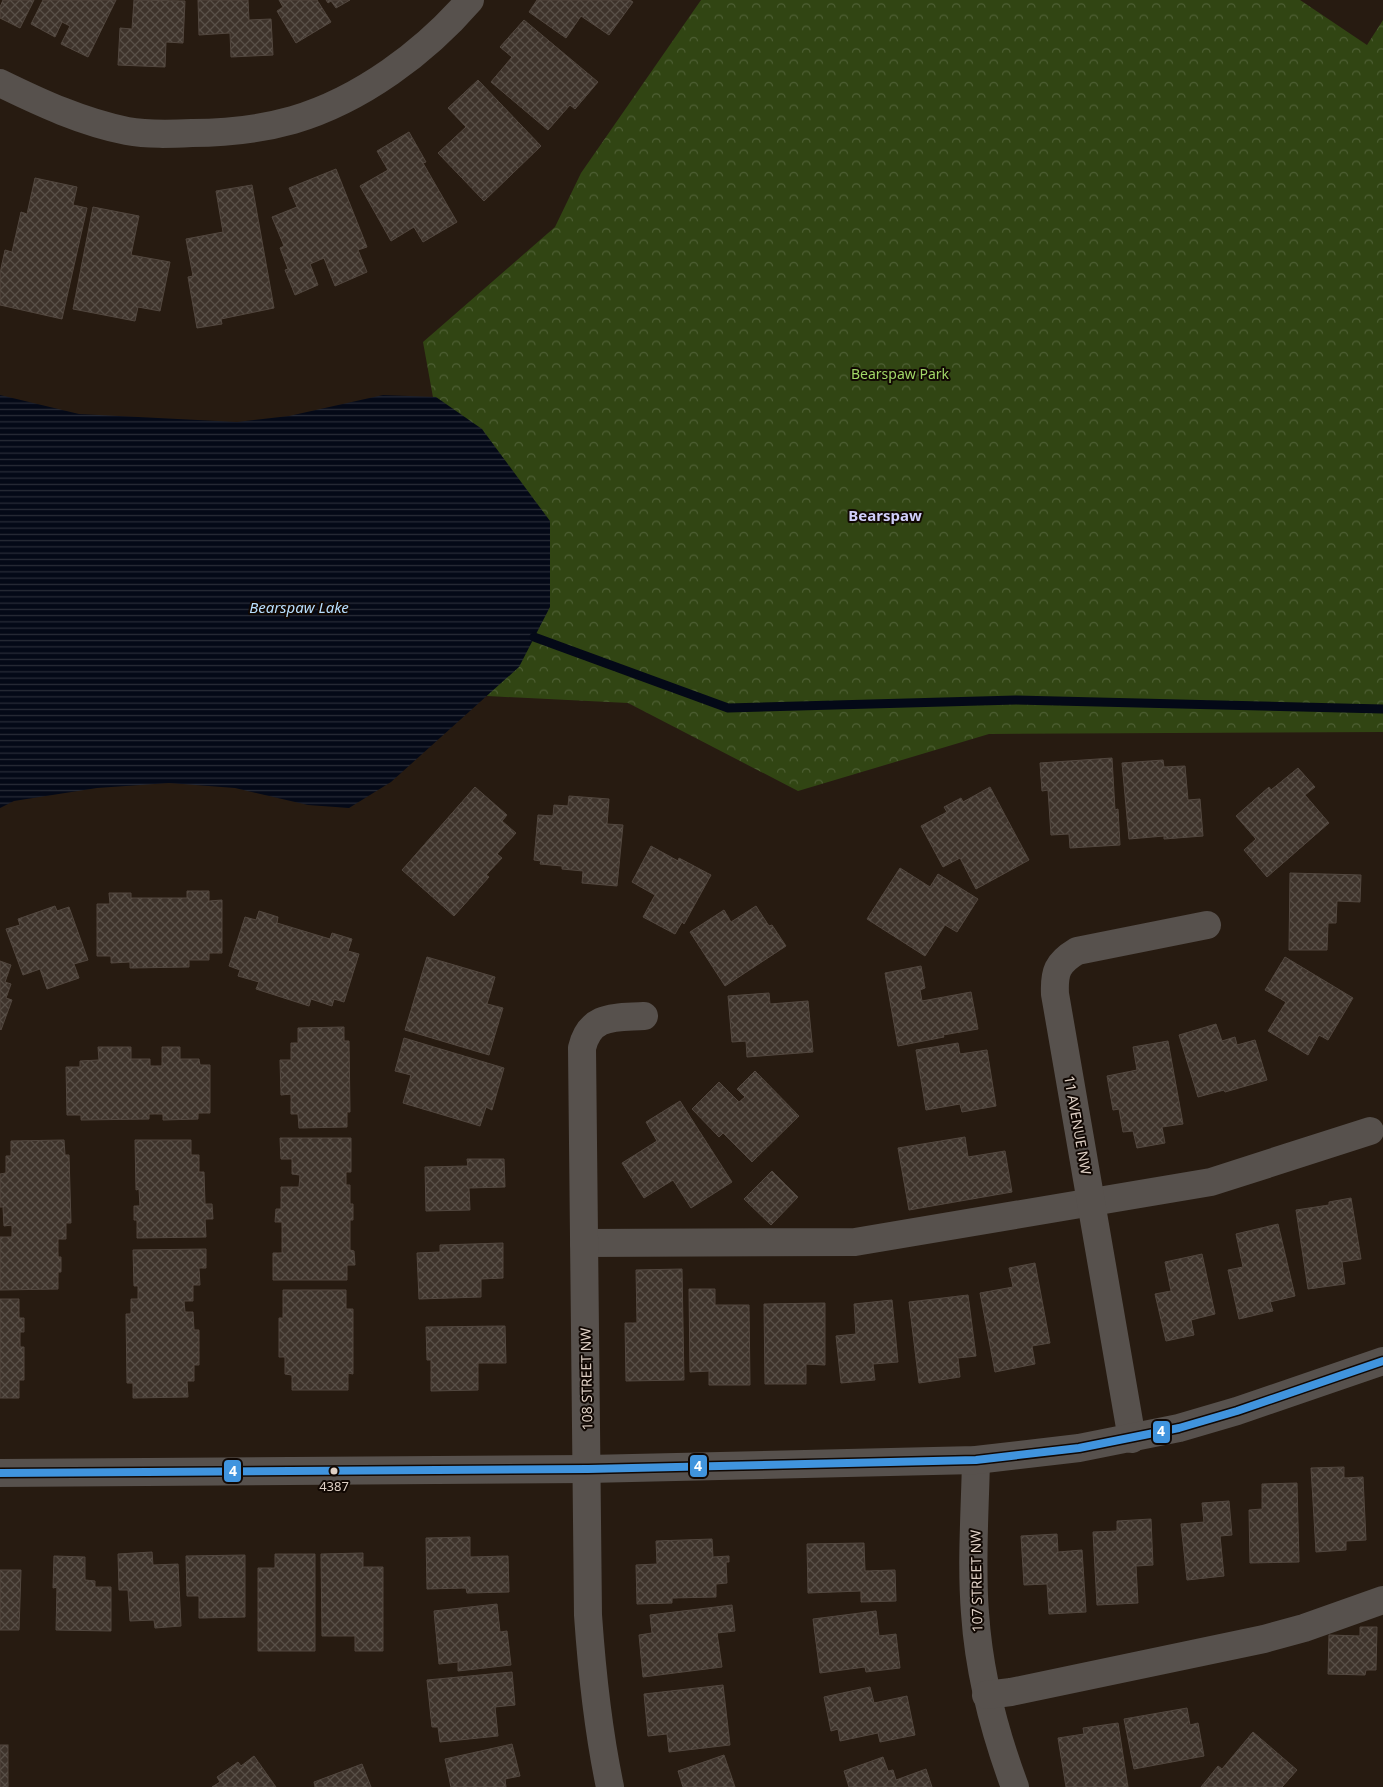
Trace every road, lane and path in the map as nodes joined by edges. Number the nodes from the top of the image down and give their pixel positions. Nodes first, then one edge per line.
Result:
1 (470, 0) edge
2 (0, 83) edge
3 (1207, 925) dead end
4 (644, 1016) dead end
5 (1370, 1131) dead end
6 (1091, 1203) junction
7 (584, 1243) junction
8 (1383, 1360) edge
9 (1132, 1439) junction
10 (976, 1460) junction
11 (588, 1468) junction
12 (0, 1473) edge
13 (1383, 1600) edge
14 (986, 1695) junction
15 (610, 1787) edge
16 (1015, 1787) edge

1 - 2 street
3 - 6 street, 11 AVENUE NW
4 - 7 street, 108 STREET NW
5 - 6 street
6 - 7 street
6 - 9 street, 11 AVENUE NW
7 - 11 street, 108 STREET NW
8 - 9 street
9 - 10 street
10 - 11 street
10 - 14 street, 107 STREET NW
11 - 12 street
11 - 15 street, 108 STREET NW
13 - 14 street
14 - 16 street, 107 STREET NW

